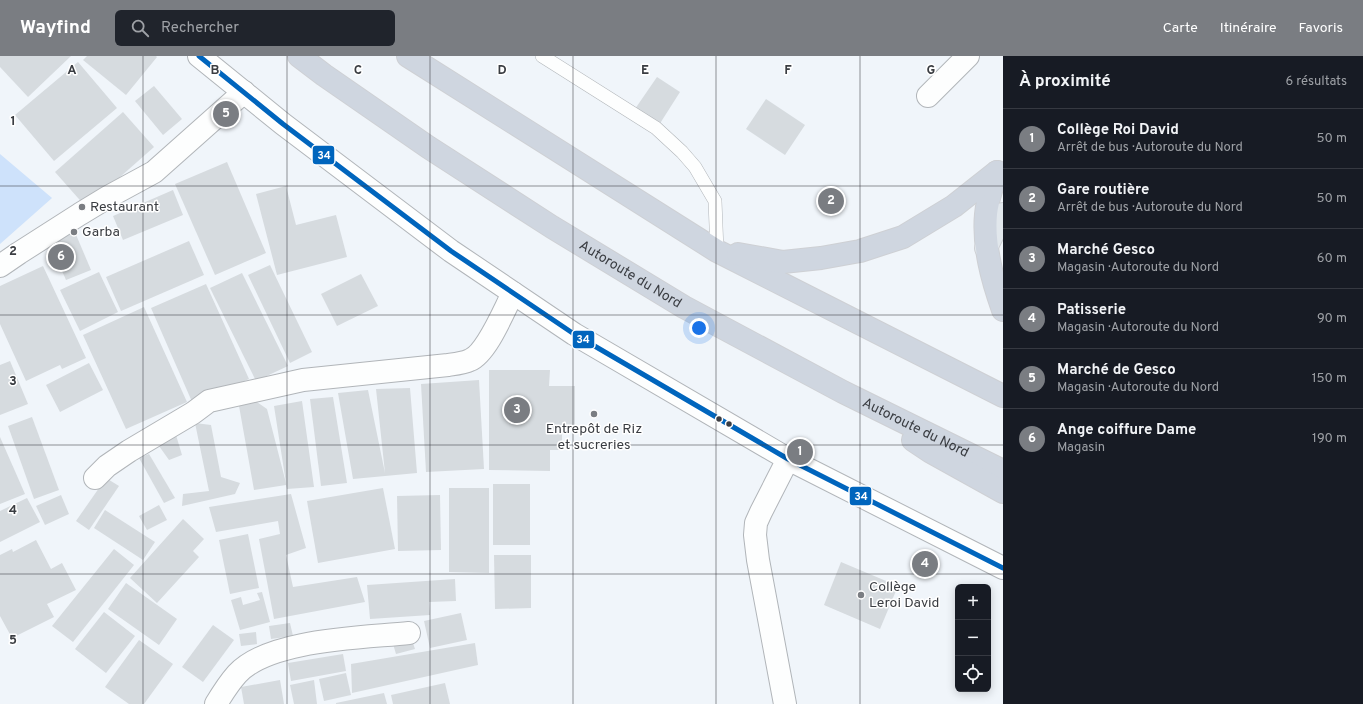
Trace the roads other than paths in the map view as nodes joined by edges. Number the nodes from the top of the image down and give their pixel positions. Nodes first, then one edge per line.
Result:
1 (199, 56) edge
2 (299, 56) edge
3 (542, 56) edge
4 (968, 56) edge
5 (415, 57) edge
6 (244, 92) junction
7 (928, 96) dead end
8 (1000, 169) edge
9 (1003, 214) edge
10 (986, 248) junction
11 (717, 251) junction
12 (0, 266) edge
13 (513, 292) junction
14 (1003, 310) edge
15 (843, 392) junction
16 (1003, 396) edge
17 (788, 459) junction
18 (1003, 471) edge
19 (95, 478) dead end
20 (1003, 492) edge
21 (1003, 568) edge
22 (409, 633) dead end
23 (216, 704) edge
24 (785, 704) edge

1 - 6 street
2 - 15 highway, Autoroute du Nord
3 - 11 lane
4 - 7 street
5 - 11 highway
6 - 12 street
6 - 13 street
8 - 10 highway
8 - 11 highway
9 - 10 main road
10 - 14 highway
11 - 16 highway
13 - 17 street
13 - 19 street
15 - 18 highway, Autoroute du Nord
15 - 20 highway
17 - 21 street
17 - 24 street
22 - 23 street

